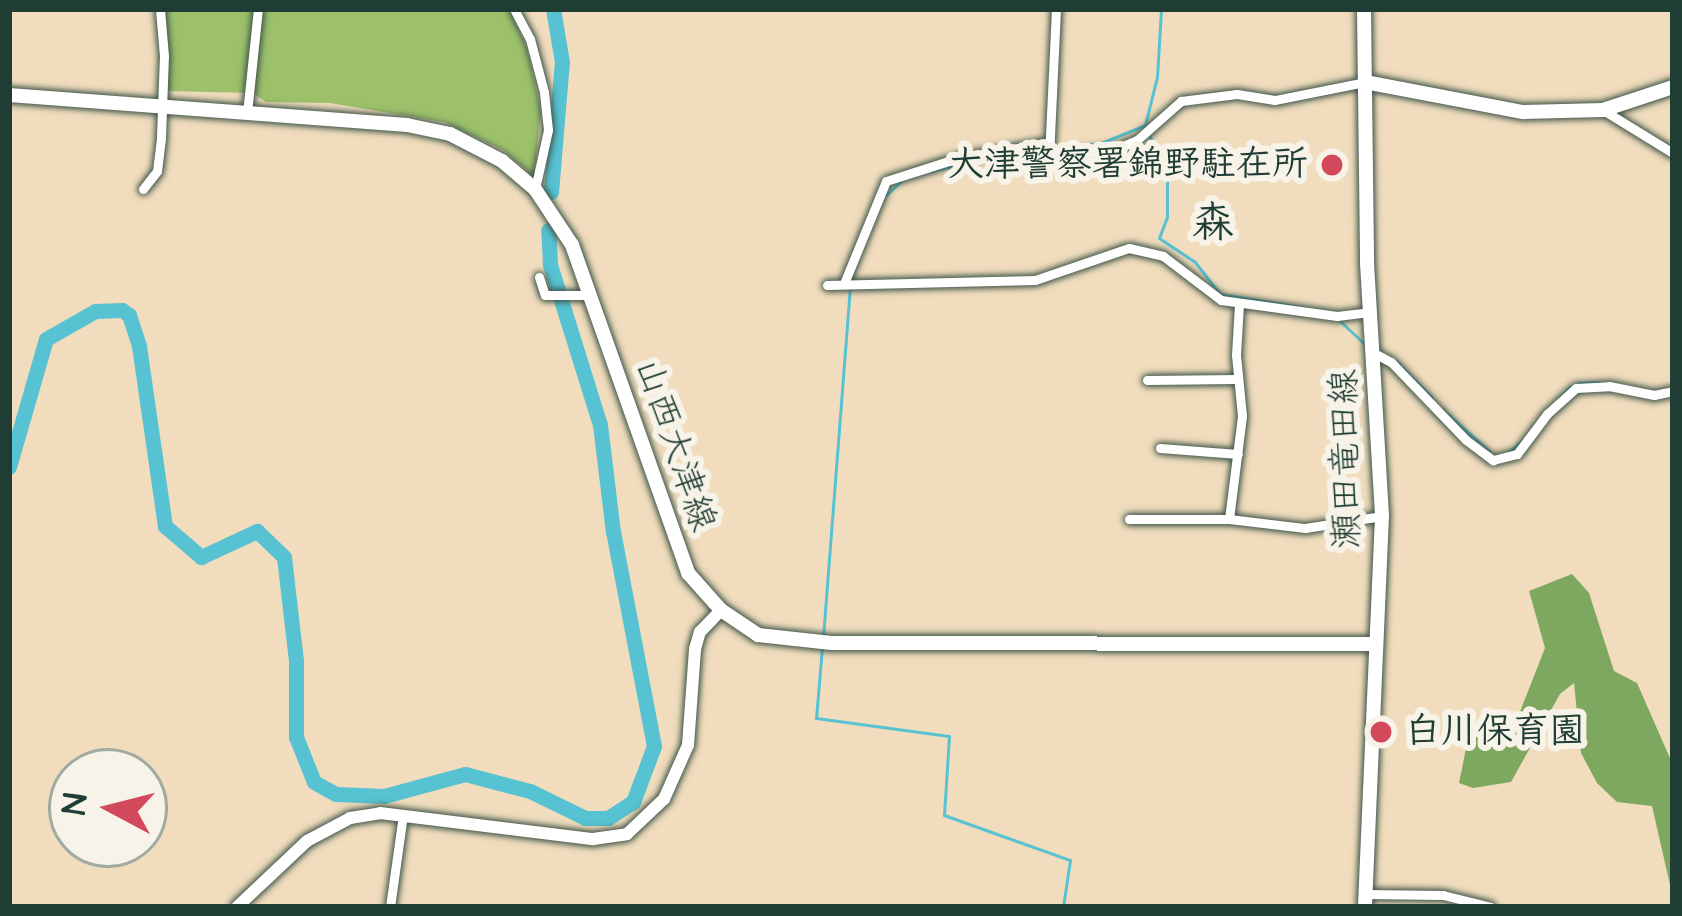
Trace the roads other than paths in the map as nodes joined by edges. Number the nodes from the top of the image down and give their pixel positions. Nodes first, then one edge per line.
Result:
1 (160, 9) edge
2 (258, 9) edge
3 (514, 9) edge
4 (1056, 9) edge
5 (1364, 9) edge
6 (1365, 82) junction
7 (1673, 87) edge
8 (9, 95) edge
9 (161, 106) junction
10 (1603, 110) junction
11 (248, 113) junction
12 (1047, 143) junction
13 (1673, 153) edge
14 (143, 189) dead end
15 (535, 189) junction
16 (539, 278) dead end
17 (844, 280) junction
18 (827, 285) dead end
19 (591, 295) junction
20 (1239, 304) junction
21 (1369, 312) junction
22 (1374, 353) junction
23 (1148, 380) dead end
24 (1237, 380) junction
25 (1673, 392) edge
26 (1160, 448) dead end
27 (1238, 454) junction
28 (1382, 516) junction
29 (1129, 519) dead end
30 (1229, 519) junction
31 (721, 610) junction
32 (1373, 644) junction
33 (403, 815) junction
34 (1365, 900) edge
35 (237, 907) edge
36 (390, 907) edge
37 (1491, 907) edge

1 - 9 street
2 - 11 street
3 - 15 street
4 - 12 street
5 - 6 main road, 瀬田竜田線
6 - 10 main road
6 - 12 street
6 - 21 main road, 瀬田竜田線
7 - 10 main road
8 - 9 main road, 山西大津線
9 - 11 main road, 山西大津線
9 - 14 street
10 - 13 street
11 - 15 main road, 山西大津線
12 - 17 street
15 - 19 main road, 山西大津線
16 - 19 street
17 - 18 street
17 - 20 street
19 - 31 main road, 山西大津線
20 - 21 street
20 - 24 street
21 - 22 main road, 瀬田竜田線
22 - 25 street
22 - 28 main road, 瀬田竜田線
23 - 24 street
24 - 27 street
26 - 27 street
27 - 30 street
28 - 30 street
28 - 32 main road, 瀬田竜田線
29 - 30 street
31 - 32 main road, 山西大津線
31 - 33 street
32 - 34 main road, 瀬田竜田線
33 - 35 street
33 - 36 street
34 - 37 street

